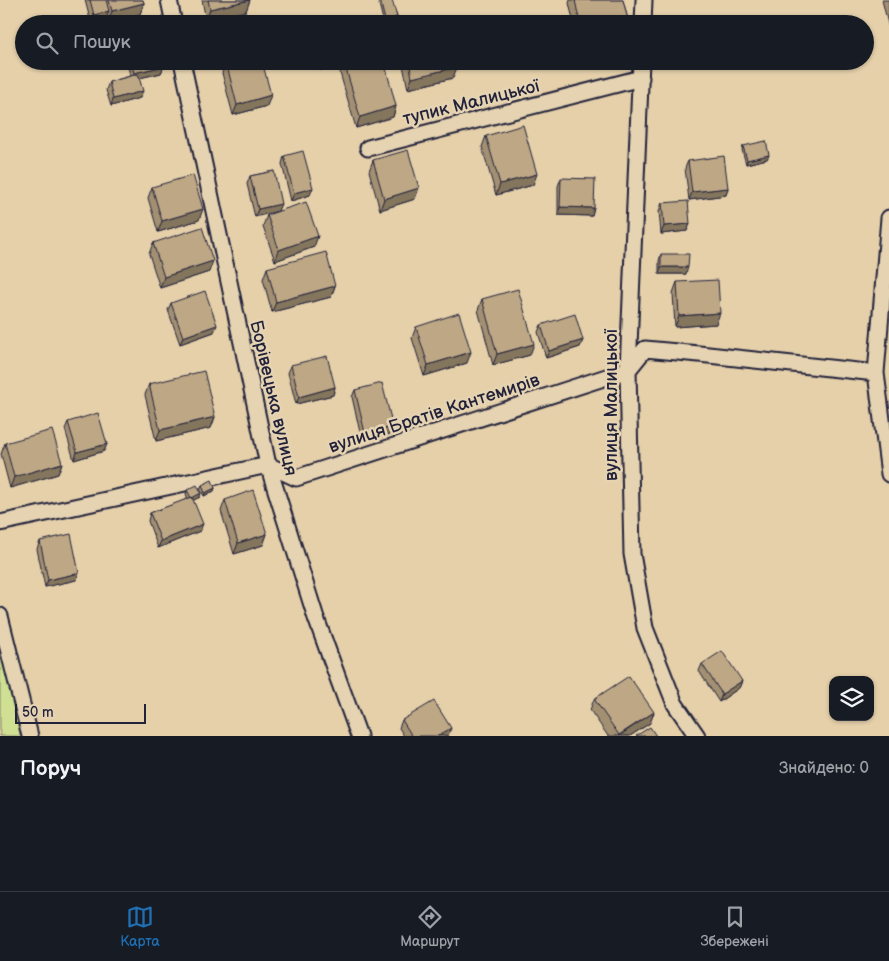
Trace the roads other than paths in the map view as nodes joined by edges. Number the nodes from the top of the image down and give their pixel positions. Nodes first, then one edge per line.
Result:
1 (169, 0) edge
2 (644, 0) edge
3 (172, 15) edge
4 (643, 15) edge
5 (184, 70) edge
6 (641, 70) edge
7 (641, 78) junction
8 (368, 148) dead end
9 (889, 218) edge
10 (628, 370) junction
11 (876, 373) junction
12 (268, 465) junction
13 (889, 474) edge
14 (0, 523) edge
15 (0, 616) edge
16 (30, 736) edge
17 (359, 736) edge
18 (697, 736) edge

1 - 3 street
2 - 4 street
5 - 12 street, Борівецька вулиця
6 - 7 street, вулиця Малицької
7 - 8 street, тупик Малицької
7 - 10 street, вулиця Малицької
9 - 11 street
10 - 11 street
10 - 12 street, вулиця Братів Кантемирів
10 - 18 street, вулиця Малицької
11 - 13 street
12 - 14 street
12 - 17 street, Борівецька вулиця
15 - 16 street

